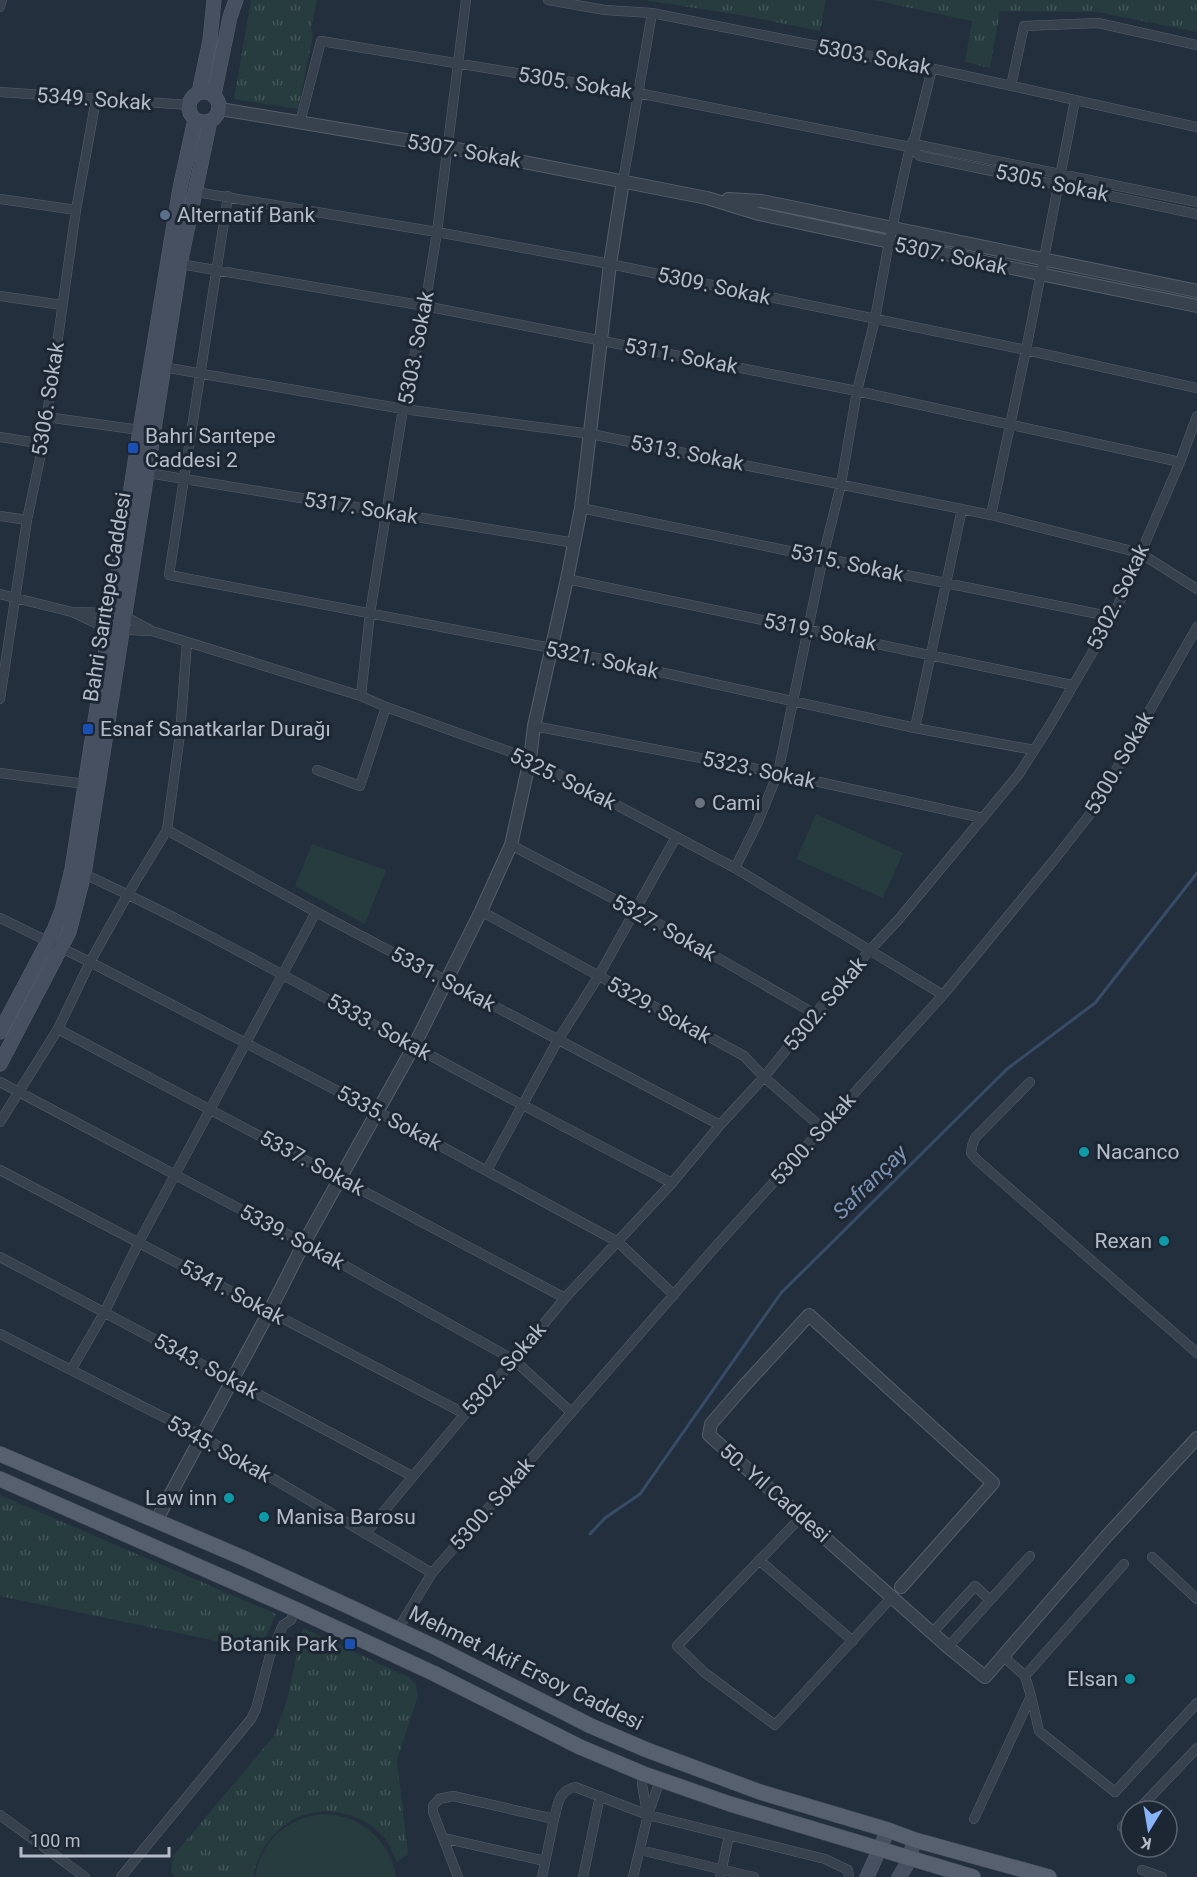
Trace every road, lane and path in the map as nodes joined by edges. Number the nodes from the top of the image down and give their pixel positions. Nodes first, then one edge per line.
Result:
1 (2, 0) edge
2 (214, 0) edge
3 (236, 0) edge
4 (466, 0) edge
5 (548, 0) edge
6 (0, 7) edge
7 (652, 13) junction
8 (1197, 45) edge
9 (457, 63) junction
10 (932, 69) junction
11 (1011, 86) junction
12 (0, 92) edge
13 (199, 92) junction
14 (638, 93) junction
15 (214, 95) junction
16 (96, 99) junction
17 (1075, 100) junction
18 (189, 105) junction
19 (220, 109) junction
20 (195, 119) junction
21 (210, 121) junction
22 (300, 122) junction
23 (1197, 127) edge
24 (447, 147) junction
25 (910, 147) junction
26 (1062, 173) junction
27 (622, 181) junction
28 (1059, 185) junction
29 (196, 192) junction
30 (228, 196) junction
31 (707, 198) junction
32 (0, 199) edge
33 (1197, 202) edge
34 (76, 210) junction
35 (1197, 214) edge
36 (892, 228) junction
37 (437, 232) junction
38 (889, 242) junction
39 (1043, 259) junction
40 (180, 264) junction
41 (610, 264) junction
42 (216, 271) junction
43 (1040, 274) junction
44 (1197, 291) edge
45 (0, 296) edge
46 (62, 305) junction
47 (425, 306) junction
48 (1197, 306) edge
49 (875, 319) junction
50 (601, 340) junction
51 (1026, 350) junction
52 (163, 368) junction
53 (200, 375) junction
54 (1197, 388) edge
55 (857, 391) junction
56 (403, 409) junction
57 (1197, 416) edge
58 (46, 417) junction
59 (1010, 424) junction
60 (140, 430) junction
61 (591, 434) junction
62 (0, 437) edge
63 (43, 444) junction
64 (1180, 462) junction
65 (148, 473) junction
66 (184, 478) junction
67 (841, 484) junction
68 (581, 508) junction
69 (962, 509) junction
70 (386, 512) junction
71 (991, 515) junction
72 (0, 516) edge
73 (27, 520) junction
74 (575, 543) junction
75 (1140, 553) junction
76 (823, 557) junction
77 (567, 579) junction
78 (946, 584) junction
79 (1197, 589) edge
80 (0, 594) edge
81 (15, 596) junction
82 (72, 612) junction
83 (370, 613) junction
84 (117, 614) junction
85 (1113, 616) junction
86 (1197, 627) edge
87 (108, 629) junction
88 (808, 630) junction
89 (122, 631) junction
90 (152, 631) junction
91 (187, 642) junction
92 (551, 648) junction
93 (931, 656) junction
94 (1072, 686) junction
95 (1, 687) edge
96 (361, 696) junction
97 (0, 699) edge
98 (792, 702) junction
99 (386, 707) junction
100 (534, 726) junction
101 (915, 729) junction
102 (1034, 750) junction
103 (530, 759) junction
104 (318, 770) dead end
105 (0, 773) edge
106 (778, 773) junction
107 (85, 784) junction
108 (983, 818) junction
109 (167, 830) junction
110 (676, 837) junction
111 (511, 845) junction
112 (735, 868) junction
113 (84, 874) junction
114 (128, 894) junction
115 (481, 910) junction
116 (635, 910) junction
117 (316, 912) junction
118 (0, 918) edge
119 (48, 942) junction
120 (61, 948) junction
121 (869, 951) junction
122 (90, 962) junction
123 (283, 975) junction
124 (598, 977) junction
125 (445, 979) junction
126 (943, 995) junction
127 (814, 1014) junction
128 (58, 1029) junction
129 (0, 1032) edge
130 (558, 1040) junction
131 (245, 1042) junction
132 (414, 1046) junction
133 (0, 1064) edge
134 (764, 1077) junction
135 (0, 1082) edge
136 (1030, 1082) dead end
137 (18, 1092) junction
138 (522, 1105) junction
139 (210, 1108) junction
140 (376, 1111) junction
141 (0, 1122) edge
142 (720, 1125) junction
143 (822, 1128) junction
144 (0, 1170) edge
145 (487, 1170) junction
146 (175, 1175) junction
147 (340, 1178) junction
148 (672, 1183) junction
149 (139, 1242) junction
150 (618, 1242) junction
151 (304, 1243) junction
152 (0, 1257) edge
153 (674, 1295) junction
154 (565, 1298) junction
155 (269, 1312) junction
156 (104, 1313) junction
157 (0, 1334) edge
158 (1197, 1353) edge
159 (514, 1360) junction
160 (71, 1370) junction
161 (233, 1380) junction
162 (571, 1412) junction
163 (465, 1414) junction
164 (201, 1436) junction
165 (1197, 1438) edge
166 (0, 1454) edge
167 (412, 1476) junction
168 (0, 1479) edge
169 (802, 1516) junction
170 (156, 1521) junction
171 (365, 1534) junction
172 (1030, 1556) dead end
173 (1152, 1557) dead end
174 (759, 1560) junction
175 (1124, 1564) dead end
176 (432, 1573) junction
177 (901, 1587) dead end
178 (892, 1597) junction
179 (1197, 1599) edge
180 (990, 1600) junction
181 (957, 1605) junction
182 (295, 1609) junction
183 (973, 1619) junction
184 (398, 1629) junction
185 (932, 1633) junction
186 (853, 1641) junction
187 (948, 1647) junction
188 (1003, 1656) junction
189 (1025, 1676) junction
190 (1031, 1696) junction
191 (1197, 1703) edge
192 (1197, 1748) edge
193 (644, 1774) junction
194 (660, 1780) junction
195 (600, 1796) junction
196 (1148, 1799) edge
197 (0, 1815) edge
198 (648, 1815) junction
199 (554, 1819) junction
200 (974, 1819) dead end
201 (888, 1830) junction
202 (729, 1836) junction
203 (443, 1838) junction
204 (915, 1840) junction
205 (879, 1849) junction
206 (640, 1850) junction
207 (909, 1858) junction
208 (545, 1861) junction
209 (1142, 1870) dead end
210 (721, 1873) edge
211 (85, 1877) edge
212 (121, 1877) edge
213 (458, 1877) edge
214 (542, 1877) edge
215 (583, 1877) edge
216 (633, 1877) edge
217 (754, 1877) edge
218 (849, 1877) edge
219 (867, 1877) edge
220 (899, 1877) edge
221 (973, 1877) edge
222 (1049, 1877) edge
223 (1162, 1877) edge

1 - 6 street
2 - 13 main road
3 - 15 main road
4 - 9 street, 5303. Sokak
5 - 7 street, 5303. Sokak
7 - 10 street, 5303. Sokak
7 - 14 street
8 - 11 street
9 - 14 street, 5305. Sokak
9 - 22 street, 5305. Sokak
9 - 24 street, 5303. Sokak
10 - 11 street, 5303. Sokak
10 - 25 street
11 - 17 street, 5303. Sokak
12 - 16 street, 5349. Sokak
13 - 15 main road
13 - 18 main road
14 - 25 street, 5305. Sokak
14 - 27 street
15 - 19 main road
16 - 18 street, 5349. Sokak
16 - 34 street, 5306. Sokak
17 - 23 street, 5303. Sokak
17 - 26 street
18 - 20 main road
19 - 21 main road, Bahri Sarıtepe Caddesi
19 - 22 street, 5307. Sokak
20 - 21 main road
20 - 60 main road, Bahri Sarıtepe Caddesi
21 - 29 main road, Bahri Sarıtepe Caddesi
22 - 24 street, 5307. Sokak
24 - 27 street, 5307. Sokak
24 - 37 street, 5303. Sokak
25 - 26 street, 5305. Sokak
25 - 28 street, 5305. Sokak
25 - 36 street
26 - 28 street
26 - 33 street, 5305. Sokak
27 - 31 street, 5307. Sokak
27 - 41 street
28 - 35 street, 5305. Sokak
28 - 39 street
29 - 30 street, 5309. Sokak
29 - 40 main road, Bahri Sarıtepe Caddesi
30 - 37 street, 5309. Sokak
30 - 42 street
31 - 36 street, 5307. Sokak
31 - 38 street, 5307. Sokak
32 - 34 street
34 - 46 street, 5306. Sokak
36 - 38 street
36 - 39 street, 5307. Sokak
37 - 41 street, 5309. Sokak
37 - 47 street, 5303. Sokak
38 - 43 street, 5307. Sokak
38 - 49 street
39 - 43 street
39 - 44 street, 5307. Sokak
40 - 42 street, 5311. Sokak
40 - 52 main road, Bahri Sarıtepe Caddesi
41 - 49 street, 5309. Sokak
41 - 50 street
42 - 47 street, 5311. Sokak
42 - 53 street
43 - 48 street, 5307. Sokak
43 - 51 street
45 - 46 street
46 - 58 street, 5306. Sokak
47 - 50 street, 5311. Sokak
47 - 56 street, 5303. Sokak
49 - 51 street, 5309. Sokak
49 - 55 street
50 - 55 street, 5311. Sokak
50 - 61 street
51 - 54 street, 5309. Sokak
51 - 59 street
52 - 53 street, 5313. Sokak
52 - 65 main road, Bahri Sarıtepe Caddesi
53 - 56 street, 5313. Sokak
53 - 66 street
55 - 59 street, 5311. Sokak
55 - 67 street
56 - 61 street, 5313. Sokak
56 - 70 street, 5303. Sokak
57 - 64 street, 5302. Sokak
58 - 60 street
58 - 63 street, 5306. Sokak
59 - 64 street, 5311. Sokak
59 - 71 street
60 - 84 main road, Bahri Sarıtepe Caddesi
61 - 67 street, 5313. Sokak
61 - 68 street
62 - 63 street
63 - 73 street, 5306. Sokak
64 - 75 street, 5302. Sokak
65 - 66 street, 5317. Sokak
65 - 84 main road, Bahri Sarıtepe Caddesi
66 - 70 street, 5317. Sokak
66 - 83 street, 5321. Sokak
67 - 69 street, 5313. Sokak
67 - 76 street
68 - 74 street
68 - 76 street, 5315. Sokak
69 - 71 street, 5313. Sokak
69 - 78 street
70 - 74 street, 5317. Sokak
70 - 83 street, 5303. Sokak
71 - 75 street, 5313. Sokak
72 - 73 street
73 - 81 street, 5306. Sokak
74 - 77 street
75 - 79 street, 5313. Sokak
75 - 85 street, 5302. Sokak
76 - 78 street, 5315. Sokak
76 - 88 street
77 - 88 street, 5319. Sokak
77 - 92 street
78 - 85 street, 5315. Sokak
78 - 93 street
80 - 81 street
81 - 82 street
81 - 95 street, 5306. Sokak
82 - 84 street
82 - 87 street
83 - 92 street, 5321. Sokak
83 - 96 street, 5303. Sokak
84 - 87 main road, Bahri Sarıtepe Caddesi
84 - 89 main road, Bahri Sarıtepe Caddesi
84 - 90 street
85 - 94 street, 5302. Sokak
86 - 126 street, 5300. Sokak
87 - 89 street
87 - 107 main road, Bahri Sarıtepe Caddesi
88 - 93 street, 5319. Sokak
88 - 98 street
89 - 90 street
89 - 113 main road, Bahri Sarıtepe Caddesi
90 - 91 street, 5325. Sokak
91 - 96 street, 5325. Sokak
91 - 109 street
92 - 98 street, 5321. Sokak
92 - 100 street
93 - 94 street, 5319. Sokak
93 - 101 street
94 - 102 street, 5302. Sokak
95 - 97 street, 5306. Sokak
96 - 99 street, 5325. Sokak
98 - 101 street, 5321. Sokak
98 - 106 street
99 - 103 street, 5325. Sokak
99 - 104 street
100 - 103 street
100 - 106 street, 5323. Sokak
101 - 102 street, 5321. Sokak
102 - 108 street, 5302. Sokak
103 - 110 street, 5325. Sokak
103 - 111 street
105 - 107 street
106 - 108 street, 5323. Sokak
106 - 112 street
107 - 119 main road, Bahri Sarıtepe Caddesi
108 - 121 street, 5302. Sokak
109 - 114 street
109 - 117 street, 5331. Sokak
110 - 112 street, 5325. Sokak
110 - 116 street
111 - 115 street
111 - 116 street, 5327. Sokak
112 - 121 street, 5325. Sokak
113 - 114 street, 5333. Sokak
113 - 120 main road, Bahri Sarıtepe Caddesi
114 - 122 street
114 - 123 street, 5333. Sokak
115 - 124 street, 5329. Sokak
115 - 125 street
116 - 124 street
116 - 127 street, 5327. Sokak
117 - 123 street
117 - 125 street, 5331. Sokak
118 - 119 street, 5335. Sokak
119 - 120 street, 5335. Sokak
119 - 129 main road, Bahri Sarıtepe Caddesi
120 - 122 street, 5335. Sokak
120 - 133 main road, Bahri Sarıtepe Caddesi
121 - 126 street, 5325. Sokak
121 - 127 street, 5302. Sokak
122 - 128 street
122 - 131 street, 5335. Sokak
123 - 131 street
123 - 132 street, 5333. Sokak
124 - 130 street
124 - 134 street, 5329. Sokak
125 - 130 street, 5331. Sokak
125 - 132 street
126 - 143 street, 5300. Sokak
127 - 134 street, 5302. Sokak
128 - 137 street
128 - 139 street, 5337. Sokak
130 - 138 street
130 - 142 street, 5331. Sokak
131 - 139 street
131 - 140 street, 5335. Sokak
132 - 138 street, 5333. Sokak
132 - 140 street
134 - 142 street, 5302. Sokak
134 - 143 street, 5329. Sokak
135 - 137 street, 5339. Sokak
136 - 158 street
137 - 141 street
137 - 146 street, 5339. Sokak
138 - 145 street
138 - 148 street, 5333. Sokak
139 - 146 street
139 - 147 street, 5337. Sokak
140 - 145 street, 5335. Sokak
140 - 147 street
142 - 148 street, 5302. Sokak
143 - 153 street, 5300. Sokak
144 - 149 street, 5341. Sokak
145 - 150 street, 5335. Sokak
146 - 149 street
146 - 151 street, 5339. Sokak
147 - 151 street
147 - 154 street, 5337. Sokak
148 - 150 street, 5302. Sokak
149 - 155 street, 5341. Sokak
149 - 156 street
150 - 153 street, 5335. Sokak
150 - 154 street, 5302. Sokak
151 - 155 street
151 - 159 street, 5339. Sokak
152 - 156 street, 5343. Sokak
153 - 162 street, 5300. Sokak
154 - 159 street, 5302. Sokak
155 - 161 street
155 - 163 street, 5341. Sokak
156 - 160 street
156 - 161 street, 5343. Sokak
157 - 160 street, 5345. Sokak
159 - 162 street, 5339. Sokak
159 - 163 street, 5302. Sokak
160 - 164 street, 5345. Sokak
161 - 164 street
161 - 167 street, 5343. Sokak
162 - 176 street, 5300. Sokak
163 - 167 street, 5302. Sokak
164 - 170 street
164 - 171 street, 5345. Sokak
165 - 188 street, 50. Yıl Caddesi
166 - 170 main road, Mehmet Akif Ersoy Caddesi
167 - 171 street, 5302. Sokak
168 - 182 main road
169 - 174 street
169 - 177 street, 50. Yıl Caddesi
169 - 178 street, 50. Yıl Caddesi
170 - 184 main road, Mehmet Akif Ersoy Caddesi
171 - 176 street, 5345. Sokak
172 - 180 street
173 - 179 street
174 - 186 street
174 - 186 street
175 - 189 street
176 - 184 street, 5300. Sokak
178 - 185 street, 50. Yıl Caddesi
178 - 186 street
180 - 181 street
180 - 183 street
181 - 183 street
181 - 185 street
182 - 193 main road
182 - 212 street
183 - 187 street
184 - 201 main road, Mehmet Akif Ersoy Caddesi
185 - 187 street, 50. Yıl Caddesi
187 - 188 street, 50. Yıl Caddesi
188 - 189 street
189 - 190 street
190 - 191 street
190 - 200 street
192 - 196 street
193 - 194 main road
193 - 198 street
194 - 198 street
194 - 205 main road
195 - 198 street
195 - 199 street
195 - 215 street
197 - 211 street
198 - 202 street
198 - 206 street
199 - 203 street
199 - 208 street
201 - 204 main road, Mehmet Akif Ersoy Caddesi
201 - 205 main road
202 - 210 street
202 - 218 street
203 - 208 street
203 - 213 street
204 - 207 main road
204 - 222 main road, Mehmet Akif Ersoy Caddesi
205 - 207 main road
205 - 219 main road
206 - 210 street
206 - 216 street
207 - 220 main road
207 - 221 main road
208 - 214 street
209 - 223 street
210 - 217 street

